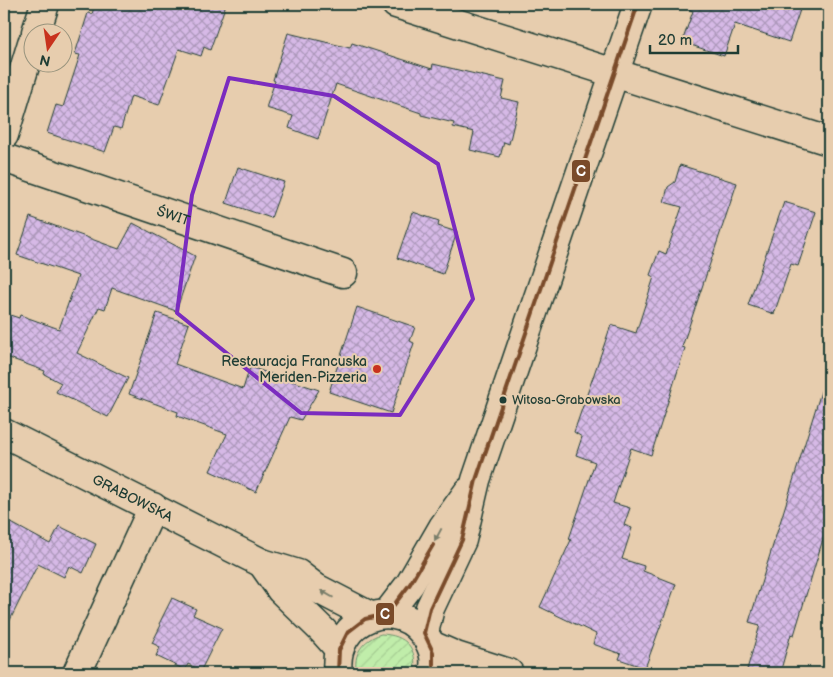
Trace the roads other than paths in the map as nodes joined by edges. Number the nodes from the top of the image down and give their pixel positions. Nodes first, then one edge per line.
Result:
1 (45, 4) edge
2 (396, 4) edge
3 (638, 4) edge
4 (39, 22) edge
5 (23, 72) edge
6 (615, 72) junction
7 (4, 135) edge
8 (829, 141) edge
9 (4, 158) edge
10 (343, 273) dead end
11 (4, 433) edge
12 (476, 480) junction
13 (154, 507) junction
14 (262, 563) junction
15 (379, 615) junction
16 (428, 639) junction
17 (339, 661) edge
18 (77, 673) edge
19 (433, 673) edge
20 (509, 673) edge

1 - 4 street
2 - 6 street
3 - 6 street
5 - 7 street
6 - 8 street
6 - 12 street
9 - 10 street, ŚWIT
11 - 13 street, GRABOWSKA
12 -> 15 street
12 - 16 street
13 - 14 street, GRABOWSKA
13 - 18 street
15 -> 14 street, GRABOWSKA
14 - 17 street, GRABOWSKA
15 - 16 street, GRABOWSKA
15 - 17 street
16 - 19 street
16 - 20 street

